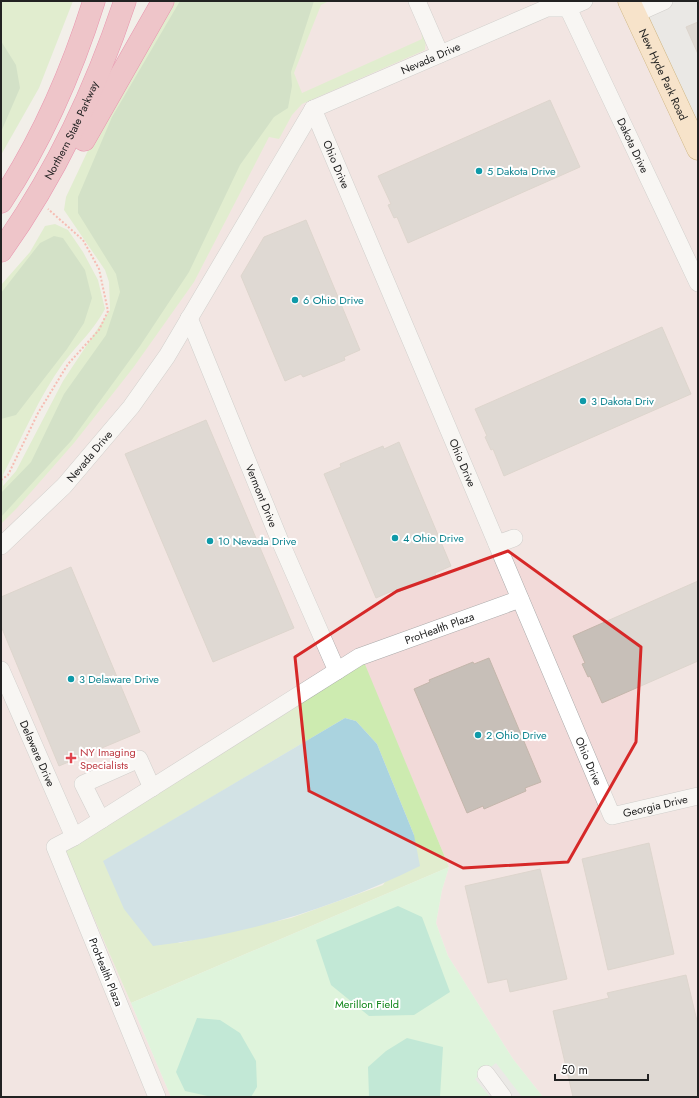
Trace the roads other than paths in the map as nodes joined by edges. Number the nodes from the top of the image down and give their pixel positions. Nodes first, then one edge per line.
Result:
1 (94, 1) edge
2 (125, 1) edge
3 (163, 1) edge
4 (417, 1) edge
5 (584, 1) edge
6 (664, 1) edge
7 (568, 8) junction
8 (632, 8) edge
9 (440, 54) junction
10 (313, 109) junction
11 (698, 148) edge
12 (37, 199) junction
13 (1, 202) edge
14 (1, 251) edge
15 (695, 261) edge
16 (698, 283) edge
17 (189, 318) junction
18 (514, 538) dead end
19 (497, 544) junction
20 (1, 546) edge
21 (520, 599) junction
22 (1, 670) edge
23 (337, 671) junction
24 (152, 788) junction
25 (698, 796) edge
26 (612, 816) joint
27 (101, 820) junction
28 (74, 837) junction
29 (486, 1074) dead end
30 (157, 1097) edge
31 (504, 1097) edge

1 - 13 highway
2 - 12 highway, Northern State Parkway
3 - 12 highway
4 - 9 street
5 - 7 street
6 - 8 street
7 - 9 street, Nevada Drive
7 - 15 street, Dakota Drive
8 - 11 main road, New Hyde Park Road
9 - 10 street, Nevada Drive
10 - 17 street, Nevada Drive
10 - 19 street, Ohio Drive
12 - 14 highway, Northern State Parkway
15 - 16 street, Dakota Drive
17 - 20 street, Nevada Drive
17 - 23 street, Vermont Drive
18 - 19 street
19 - 21 street, Ohio Drive
21 - 23 street, ProHealth Plaza
21 - 26 street, Ohio Drive
22 - 28 street, Delaware Drive
23 - 24 street, ProHealth Plaza
24 - 27 street, ProHealth Plaza
24 - 27 street
25 - 26 street, Georgia Drive
27 - 28 street, ProHealth Plaza
28 - 30 street, ProHealth Plaza
29 - 31 street

